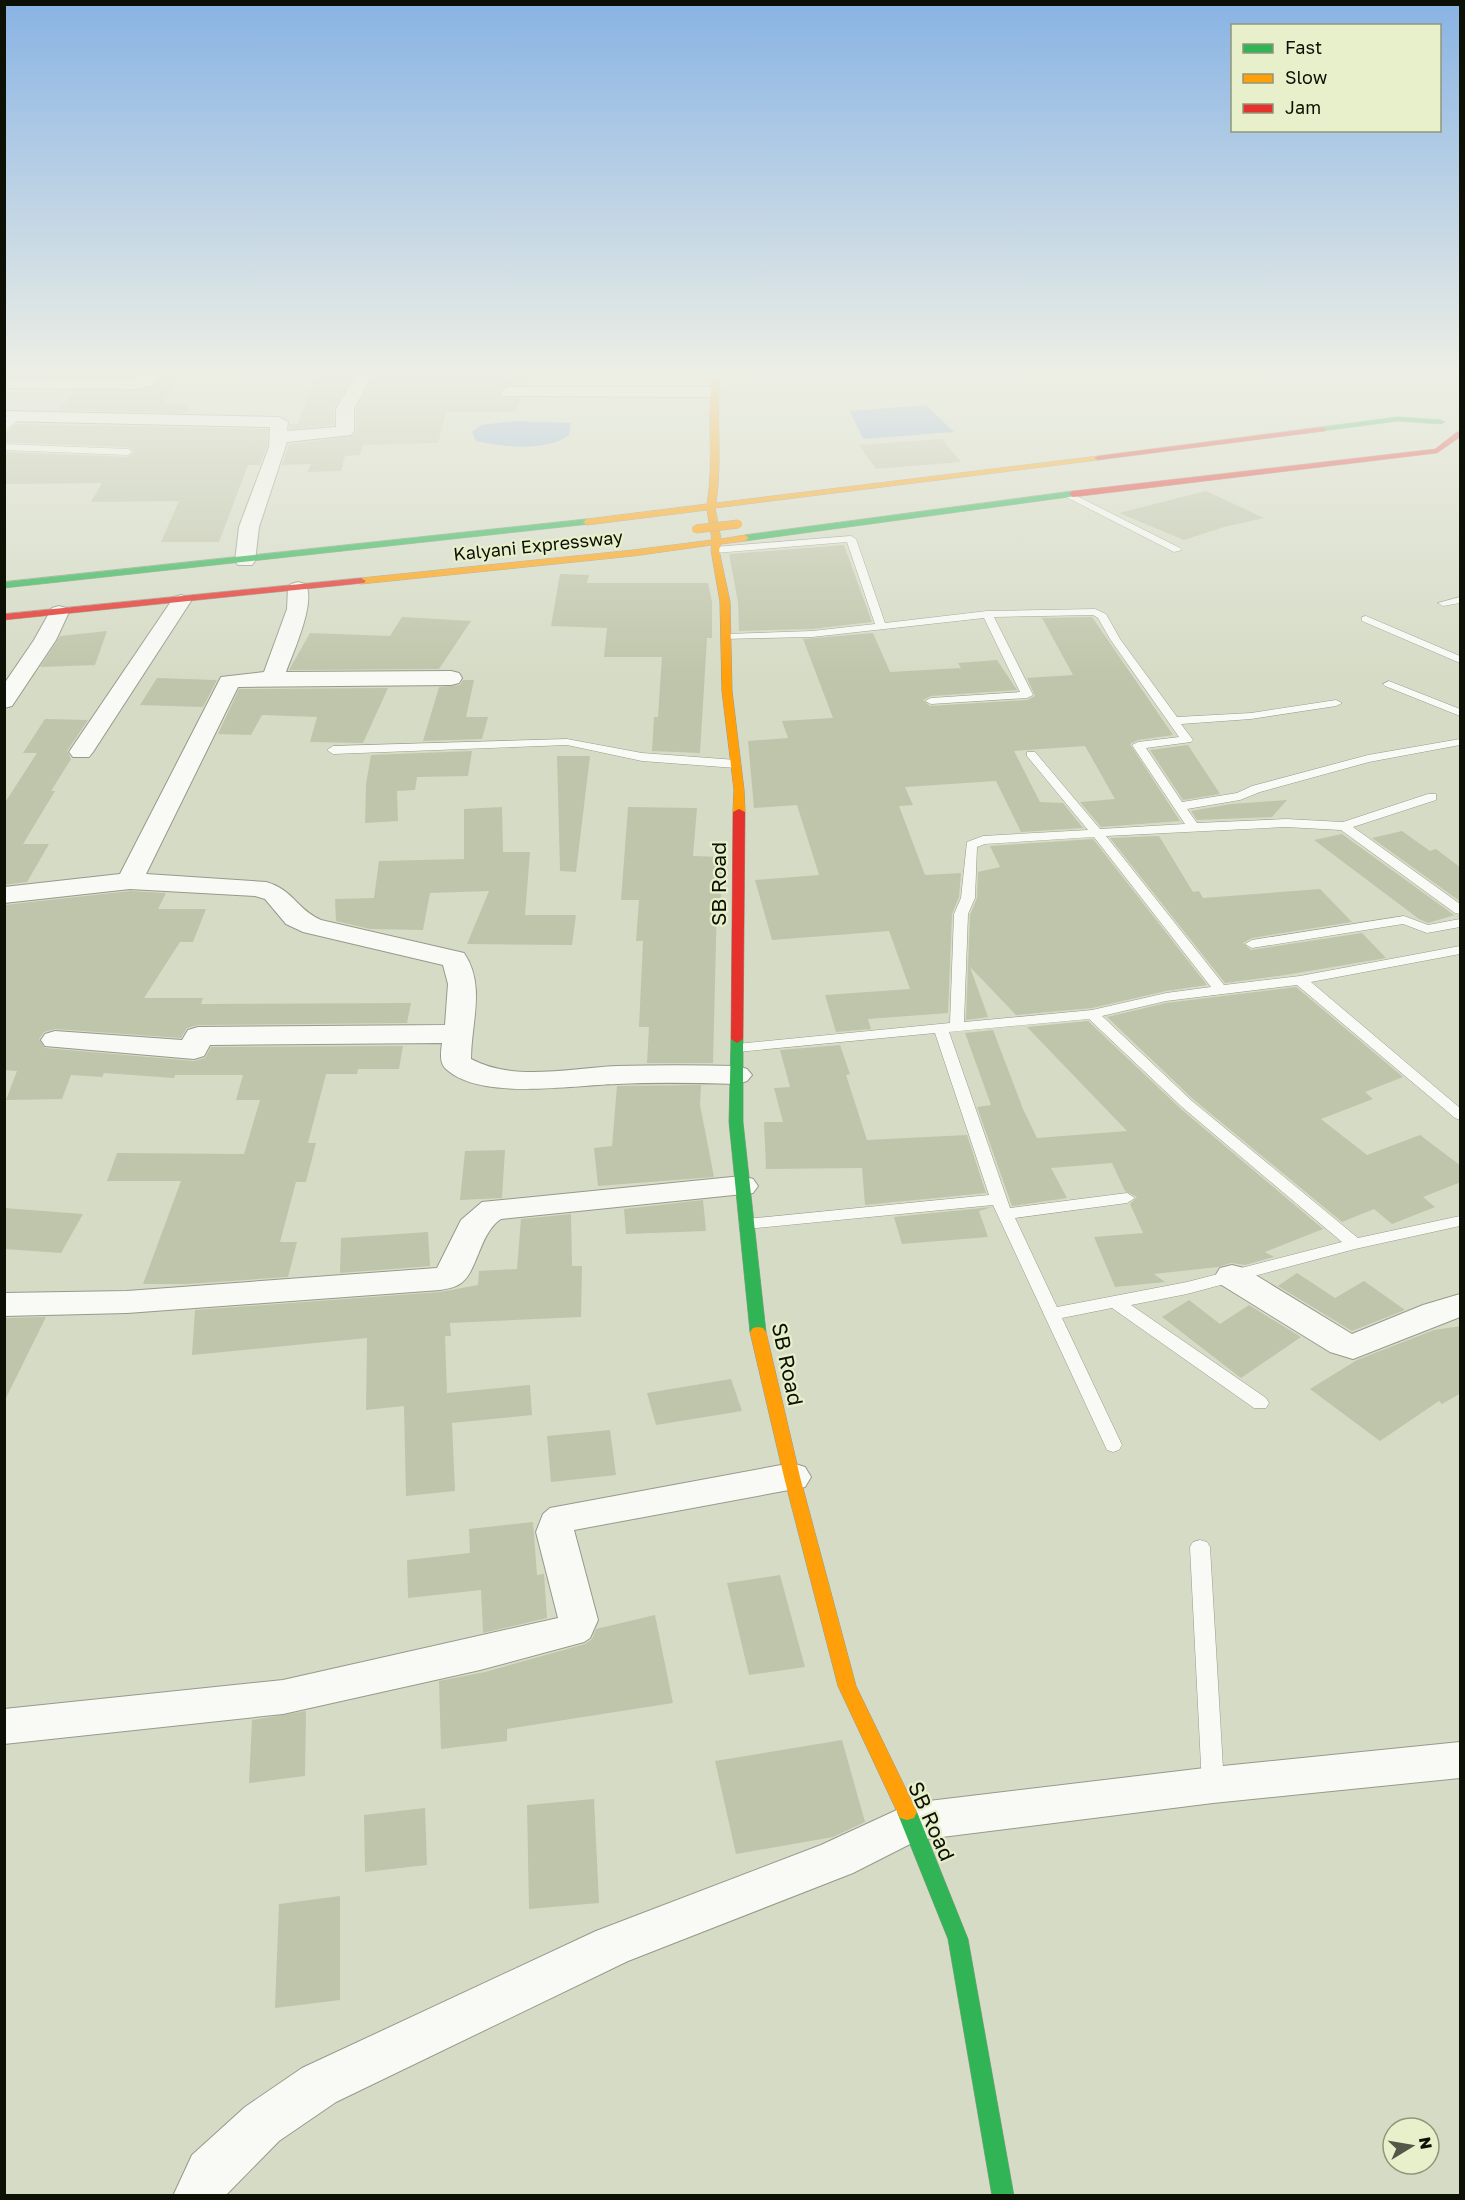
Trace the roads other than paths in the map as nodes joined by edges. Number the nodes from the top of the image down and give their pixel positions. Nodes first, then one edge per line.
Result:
1 (269, 473) edge
2 (715, 473) edge
3 (984, 473) edge
4 (1084, 473) edge
5 (1157, 473) edge
6 (1256, 473) edge
7 (1069, 495) junction
8 (711, 508) junction
9 (797, 516) dead end
10 (566, 545) dead end
11 (716, 546) junction
12 (1177, 550) dead end
13 (245, 561) junction
14 (4, 585) edge
15 (298, 588) junction
16 (4, 593) edge
17 (1461, 600) edge
18 (181, 601) junction
19 (1443, 603) dead end
20 (4, 607) edge
21 (59, 612) junction
22 (987, 614) junction
23 (4, 617) edge
24 (1366, 619) dead end
25 (881, 627) junction
26 (726, 637) junction
27 (1461, 660) edge
28 (451, 678) dead end
29 (272, 679) junction
30 (1389, 684) dead end
31 (4, 701) edge
32 (931, 701) dead end
33 (1336, 703) dead end
34 (1461, 713) edge
35 (1174, 721) junction
36 (1461, 741) edge
37 (333, 750) dead end
38 (81, 752) dead end
39 (1031, 754) dead end
40 (736, 764) junction
41 (1432, 797) dead end
42 (1181, 806) junction
43 (1344, 826) junction
44 (1193, 828) junction
45 (1098, 834) junction
46 (130, 881) junction
47 (4, 895) edge
48 (1461, 910) edge
49 (1461, 923) edge
50 (1252, 944) dead end
51 (1461, 950) edge
52 (1300, 980) junction
53 (1220, 990) junction
54 (1092, 1014) junction
55 (949, 1027) junction
56 (457, 1034) junction
57 (55, 1040) dead end
58 (737, 1061) junction
59 (1461, 1115) edge
60 (742, 1186) junction
61 (1128, 1198) dead end
62 (998, 1199) junction
63 (1006, 1214) junction
64 (1461, 1221) edge
65 (746, 1224) junction
66 (1355, 1244) junction
67 (1232, 1276) junction
68 (1115, 1302) junction
69 (4, 1305) edge
70 (1461, 1306) edge
71 (1052, 1314) junction
72 (1260, 1403) dead end
73 (1113, 1445) dead end
74 (792, 1477) junction
75 (1200, 1547) dead end
76 (4, 1727) edge
77 (1461, 1760) edge
78 (1213, 1785) junction
79 (912, 1822) junction
80 (198, 2196) edge
81 (1003, 2196) edge

1 - 13 street
2 - 8 main road, SB Road
3 - 8 main road, Kalyani Expressway
4 - 16 main road, Kalyani Expressway
5 - 9 main road
6 - 7 main road, Kalyani Expressway
7 - 11 main road, Kalyani Expressway
7 - 12 lane
8 - 11 main road, SB Road
8 - 13 main road, Kalyani Expressway
10 - 20 main road
11 - 15 main road, Kalyani Expressway
11 - 25 lane
11 - 26 main road, SB Road
13 - 14 main road, Kalyani Expressway
15 - 18 main road, Kalyani Expressway
15 - 29 street
17 - 19 lane
18 - 21 main road, Kalyani Expressway
18 - 38 street
21 - 23 main road, Kalyani Expressway
21 - 31 street
22 - 25 lane
22 - 32 lane
22 - 35 lane
24 - 27 lane
25 - 26 lane
26 - 40 main road, SB Road
28 - 29 street
29 - 46 street
30 - 34 lane
33 - 35 lane
35 - 42 lane
36 - 42 lane
37 - 40 lane
39 - 45 lane
40 - 58 main road, SB Road
41 - 43 lane
42 - 44 lane
43 - 44 lane
43 - 48 lane
44 - 45 lane
45 - 53 lane
45 - 55 lane
46 - 47 street
46 - 56 street
49 - 50 lane
51 - 52 lane
52 - 53 lane
52 - 59 lane
53 - 54 lane
54 - 55 lane
54 - 66 lane
55 - 58 lane
55 - 62 lane
56 - 57 street
56 - 58 street
58 - 60 main road, SB Road
60 - 65 main road, SB Road
60 - 69 street
61 - 63 lane
62 - 63 lane
62 - 65 lane
63 - 71 lane
64 - 66 lane
65 - 74 main road, SB Road
66 - 67 lane
67 - 68 lane
67 - 70 street
68 - 71 lane
68 - 72 lane
71 - 73 lane
74 - 76 street
74 - 79 main road, SB Road
75 - 78 lane
77 - 78 street
78 - 79 street
79 - 80 street
79 - 81 main road, SB Road

